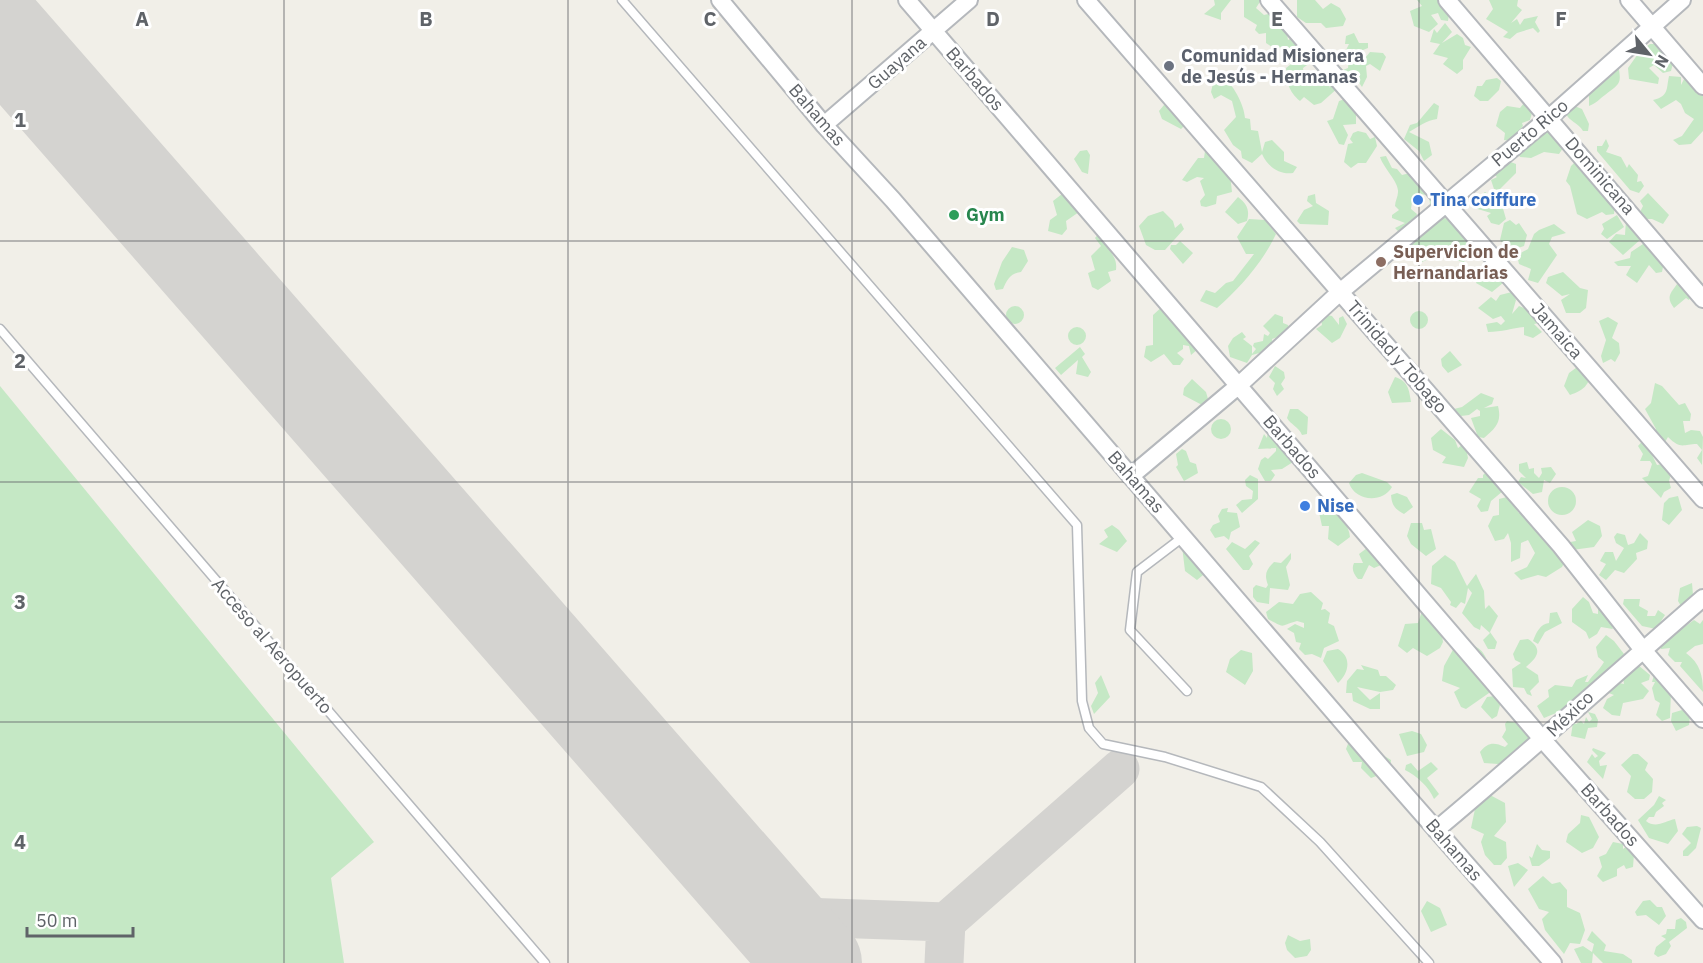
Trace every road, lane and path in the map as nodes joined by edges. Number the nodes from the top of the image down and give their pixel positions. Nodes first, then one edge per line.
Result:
1 (622, 0) edge
2 (720, 0) edge
3 (907, 0) edge
4 (969, 0) edge
5 (1086, 0) edge
6 (1269, 0) edge
7 (1447, 0) edge
8 (1629, 0) edge
9 (1682, 0) edge
10 (1652, 26) junction
11 (933, 32) junction
12 (1703, 86) edge
13 (1549, 118) junction
14 (824, 125) junction
15 (1446, 203) junction
16 (1340, 292) junction
17 (1703, 299) edge
18 (0, 329) edge
19 (1238, 386) junction
20 (1131, 476) junction
21 (1703, 499) edge
22 (1183, 537) junction
23 (1703, 597) edge
24 (1643, 650) junction
25 (1187, 691) dead end
26 (1703, 719) edge
27 (1543, 740) junction
28 (1436, 830) junction
29 (1703, 920) edge
30 (544, 963) edge
31 (1429, 963) edge
32 (1553, 963) edge

1 - 31 lane
2 - 14 street, Bahamas
3 - 11 street, Barbados
4 - 11 street, Guayana
5 - 16 street, Trinidad y Tobago
6 - 15 street, Jamaica
7 - 13 street, Dominicana
8 - 10 street
9 - 10 street, Puerto Rico
10 - 12 street
10 - 13 street, Puerto Rico
11 - 14 street, Guayana
11 - 19 street, Barbados
13 - 15 street, Puerto Rico
13 - 17 street, Dominicana
14 - 20 street, Bahamas
15 - 16 street, Puerto Rico
15 - 21 street, Jamaica
16 - 19 street, Puerto Rico
16 - 24 street, Trinidad y Tobago
18 - 30 lane, Acceso al Aeropuerto
19 - 20 street, Puerto Rico
19 - 27 street, Barbados
20 - 22 street, Bahamas
22 - 25 lane
22 - 28 street, Bahamas
23 - 24 street, México
24 - 26 street, Trinidad y Tobago
24 - 27 street, México
27 - 28 street, México
27 - 29 street, Barbados
28 - 32 street, Bahamas

